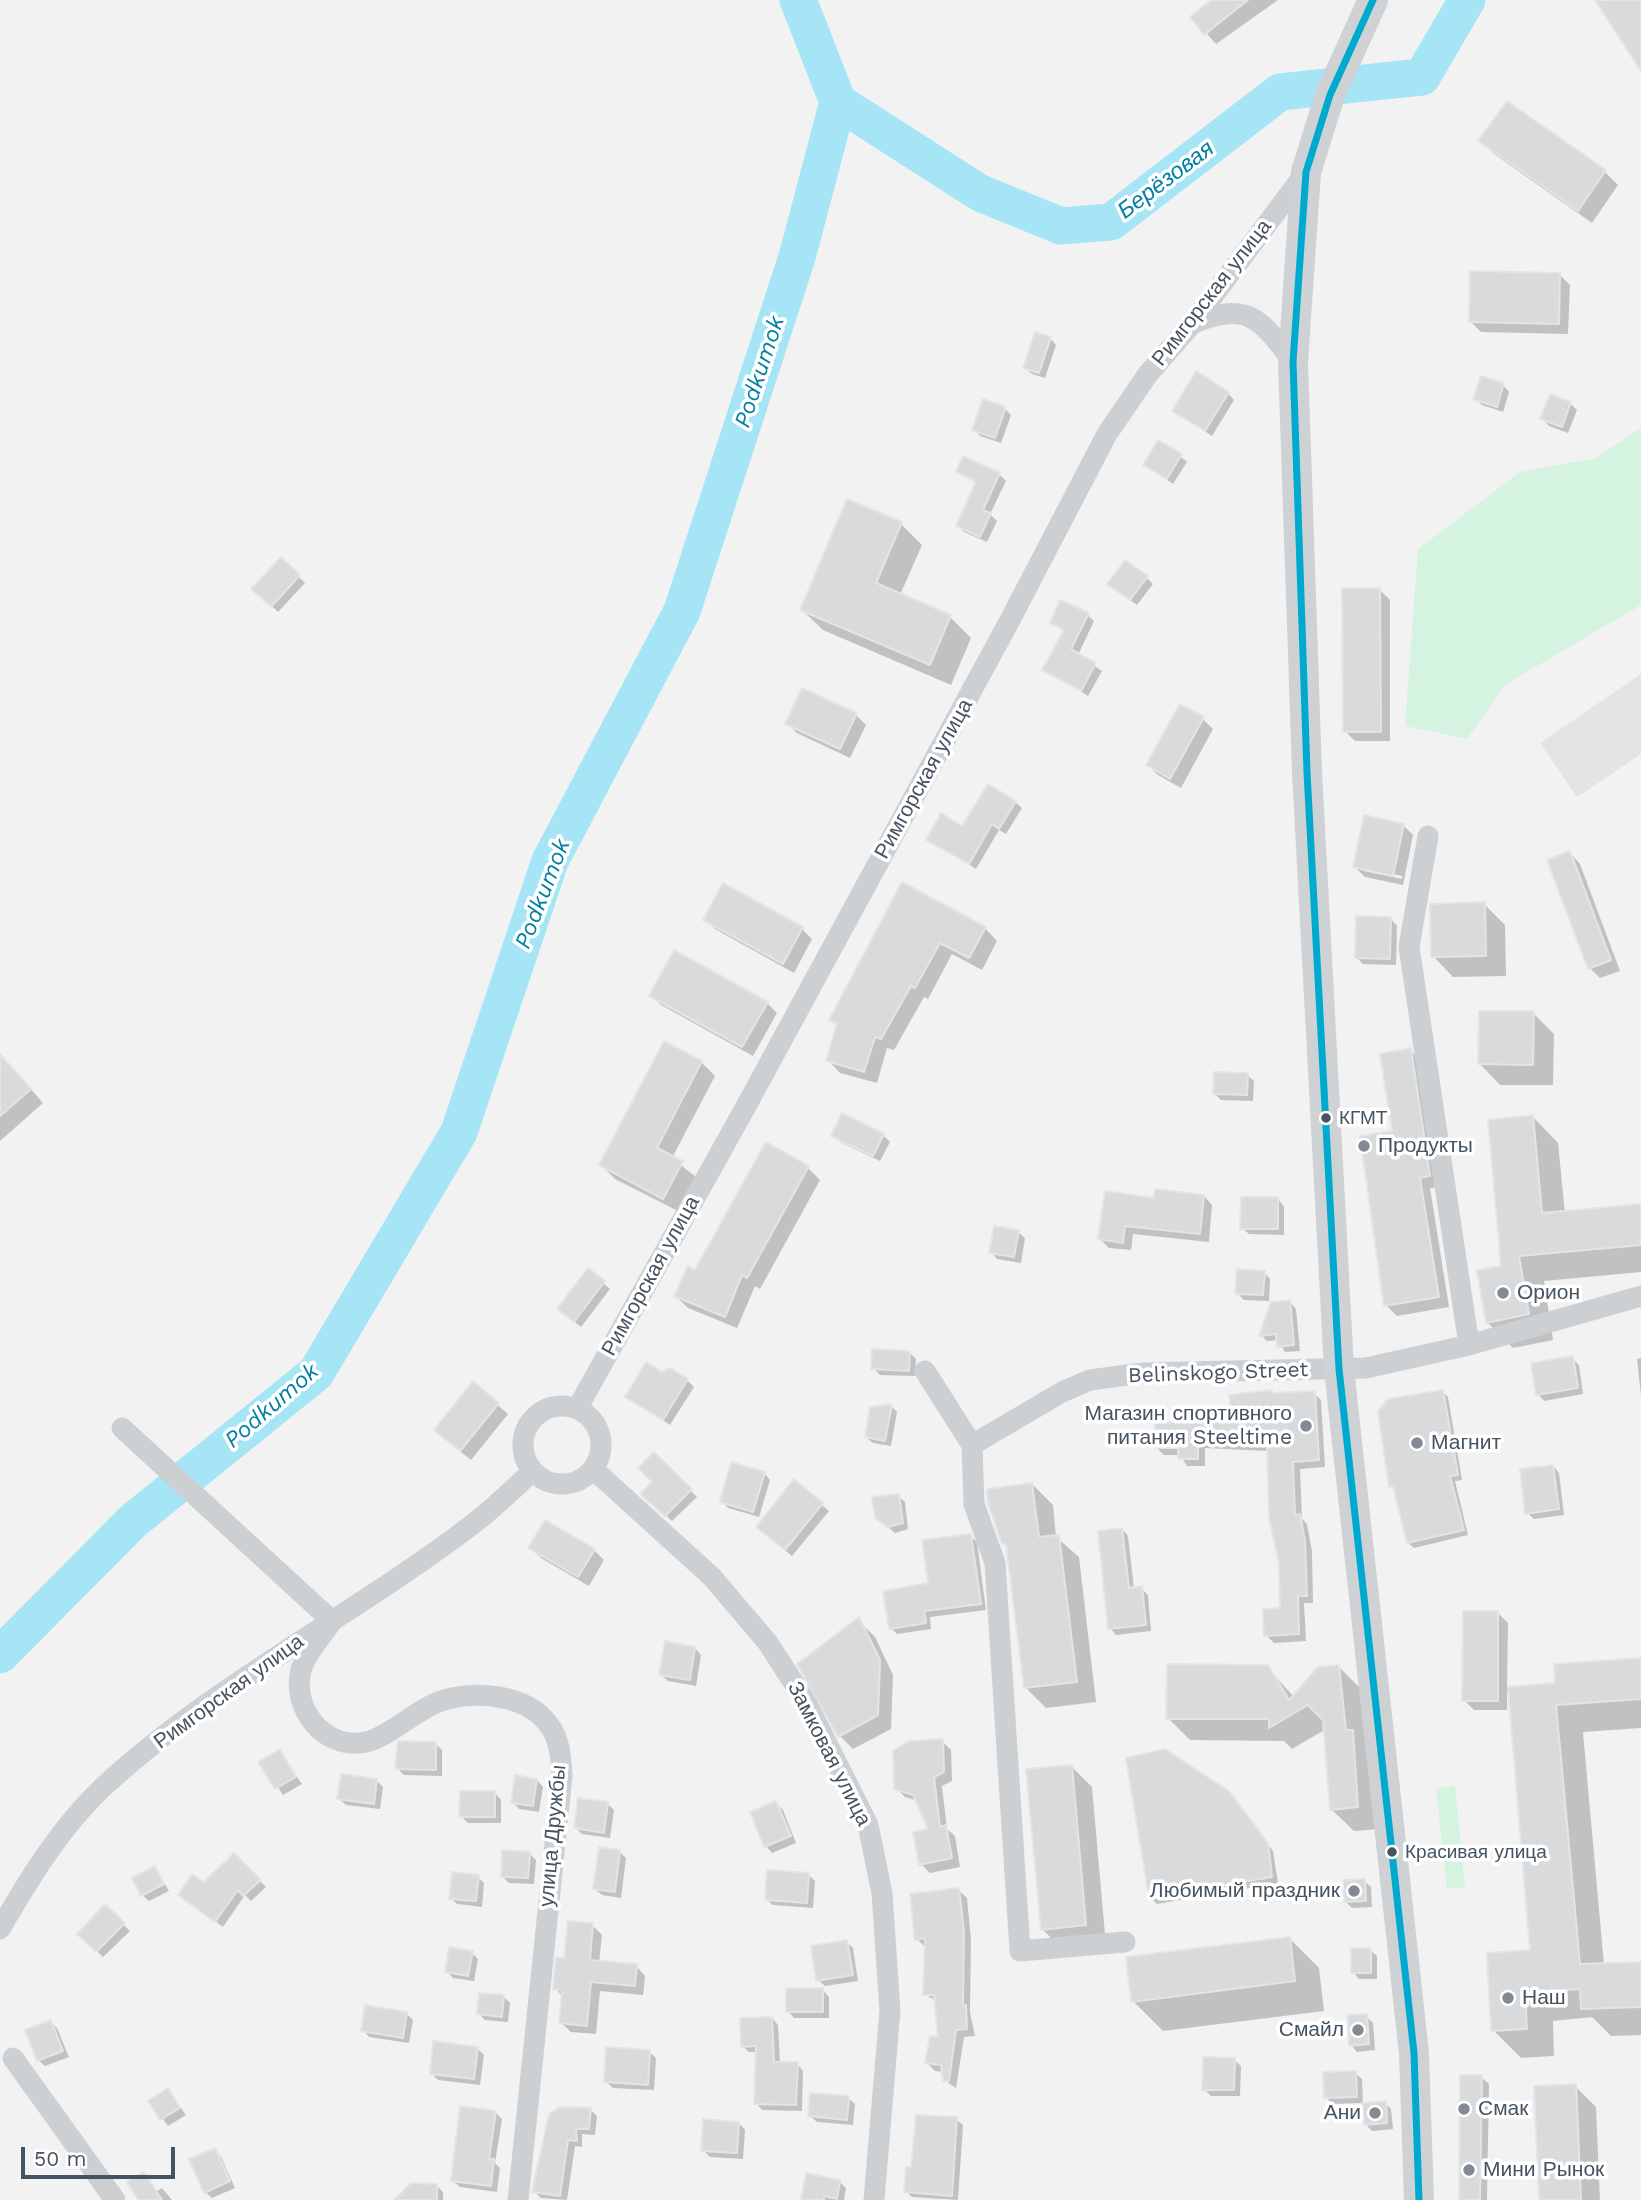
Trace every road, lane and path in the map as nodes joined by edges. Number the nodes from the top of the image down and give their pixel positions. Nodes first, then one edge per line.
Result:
1 (1373, 0) edge
2 (1306, 172) junction
3 (1192, 324) junction
4 (1293, 362) junction
5 (1428, 836) dead end
6 (1641, 1296) edge
7 (1469, 1345) junction
8 (1339, 1369) junction
9 (925, 1371) dead end
10 (577, 1409) junction
11 (122, 1428) dead end
12 (972, 1445) junction
13 (593, 1469) junction
14 (533, 1471) junction
15 (332, 1621) junction
16 (0, 1929) edge
17 (1125, 1942) dead end
18 (13, 2058) dead end
19 (115, 2200) edge
20 (518, 2200) edge
21 (874, 2200) edge
22 (1419, 2200) edge

1 - 2 main road
2 - 3 street, Римгорская улица
2 - 4 main road
3 - 4 street
3 - 10 street, Римгорская улица
4 - 8 main road
5 - 7 street
6 - 7 street, Belinskogo Street
7 - 8 street, Belinskogo Street
8 - 12 street, Belinskogo Street
8 - 22 main road
9 - 12 street
10 - 13 street
10 - 14 street
11 - 15 street
12 - 17 street
13 - 14 street
13 - 21 street, Замковая улица
14 - 15 street, Римгорская улица
15 - 16 street, Римгорская улица
15 - 20 street, улица Дружбы
18 - 19 street

